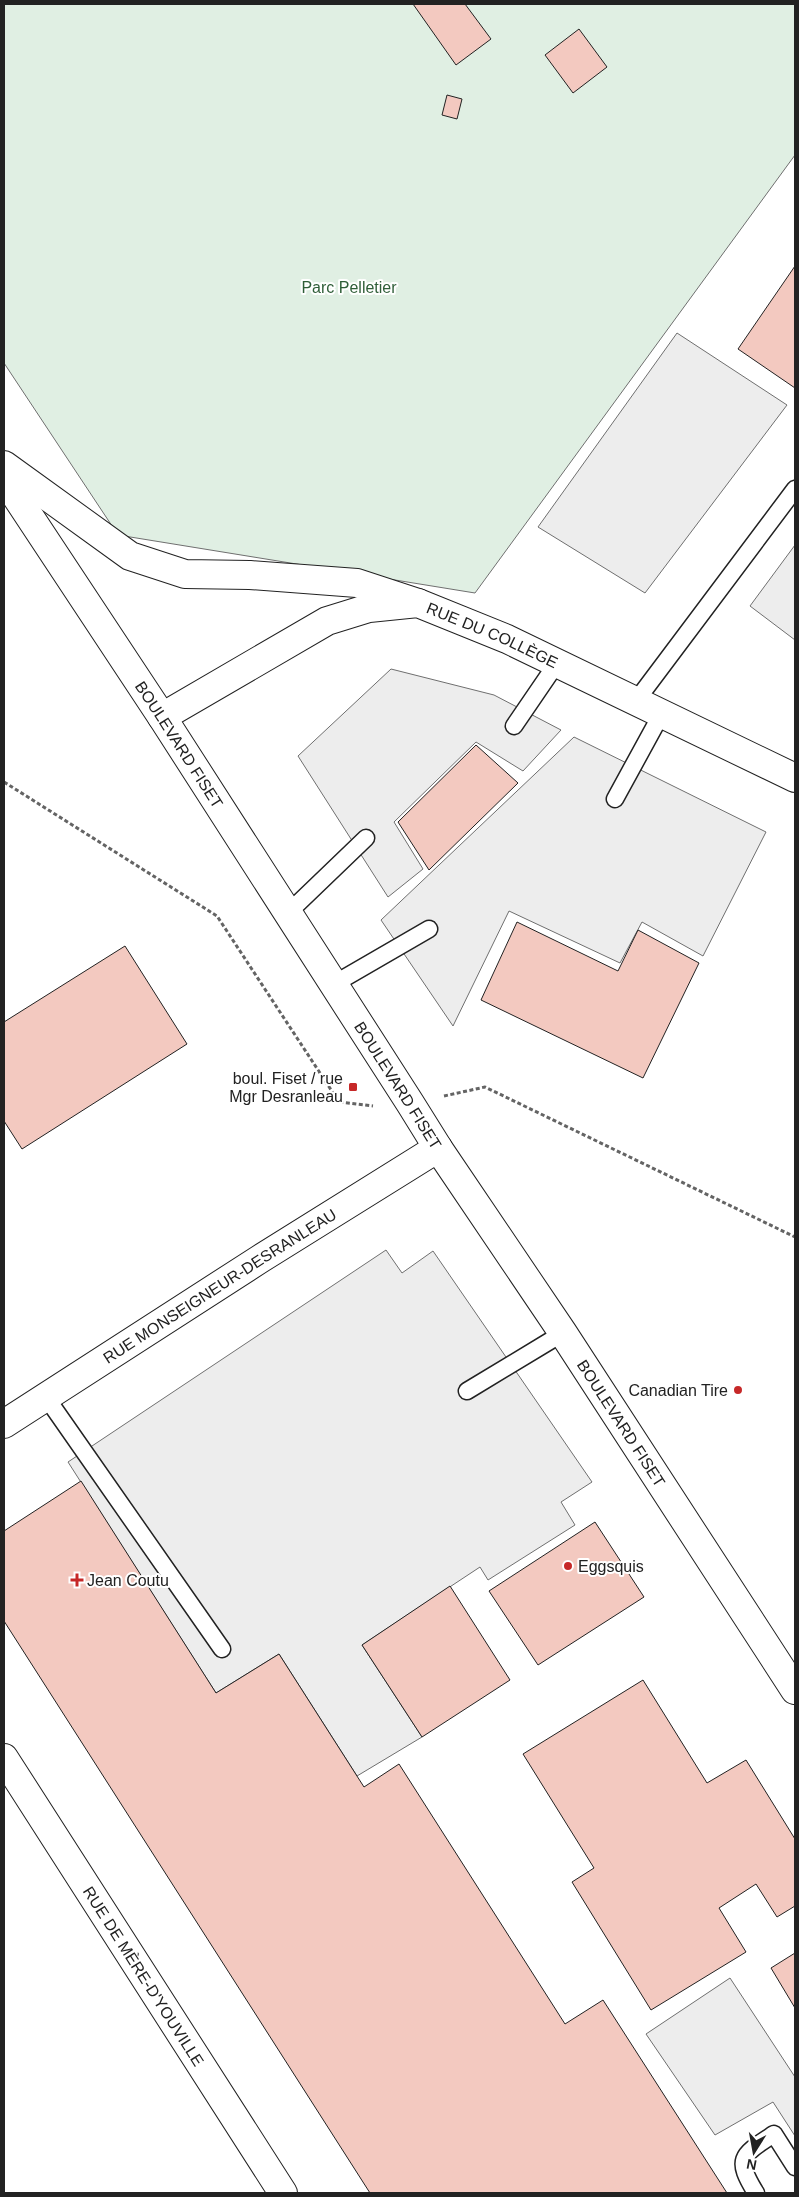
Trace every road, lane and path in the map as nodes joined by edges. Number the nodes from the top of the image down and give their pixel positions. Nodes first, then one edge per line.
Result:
1 (4, 465) edge
2 (4, 478) edge
3 (795, 489) edge
4 (418, 603) junction
5 (557, 662) junction
6 (636, 701) junction
7 (662, 714) junction
8 (162, 717) junction
9 (514, 726) dead end
10 (795, 778) edge
11 (615, 799) dead end
12 (366, 838) dead end
13 (288, 913) junction
14 (429, 929) dead end
15 (334, 984) junction
16 (438, 1148) junction
17 (563, 1333) junction
18 (467, 1391) dead end
19 (46, 1397) junction
20 (4, 1424) edge
21 (222, 1649) dead end
22 (795, 1690) edge
23 (4, 1758) edge
24 (795, 2167) edge
25 (283, 2193) edge
26 (756, 2193) edge

1 - 4 main road
2 - 8 main road, BOULEVARD FISET
3 - 6 lane
4 - 5 main road, RUE DU COLLÈGE
4 - 8 main road, RUE DU COLLÈGE
5 - 6 main road, RUE DU COLLÈGE
5 - 9 lane
6 - 7 main road, RUE DU COLLÈGE
7 - 10 main road, RUE DU COLLÈGE
7 - 11 lane
8 - 13 main road, BOULEVARD FISET
12 - 13 lane
13 - 15 main road, BOULEVARD FISET
14 - 15 lane
15 - 16 main road, BOULEVARD FISET
16 - 17 main road, BOULEVARD FISET
16 - 19 main road, RUE MONSEIGNEUR-DESRANLEAU
17 - 18 lane
17 - 22 main road, BOULEVARD FISET
19 - 20 main road, RUE MONSEIGNEUR-DESRANLEAU
19 - 21 lane
23 - 25 main road, RUE DE MÈRE-D'YOUVILLE
24 - 26 lane

